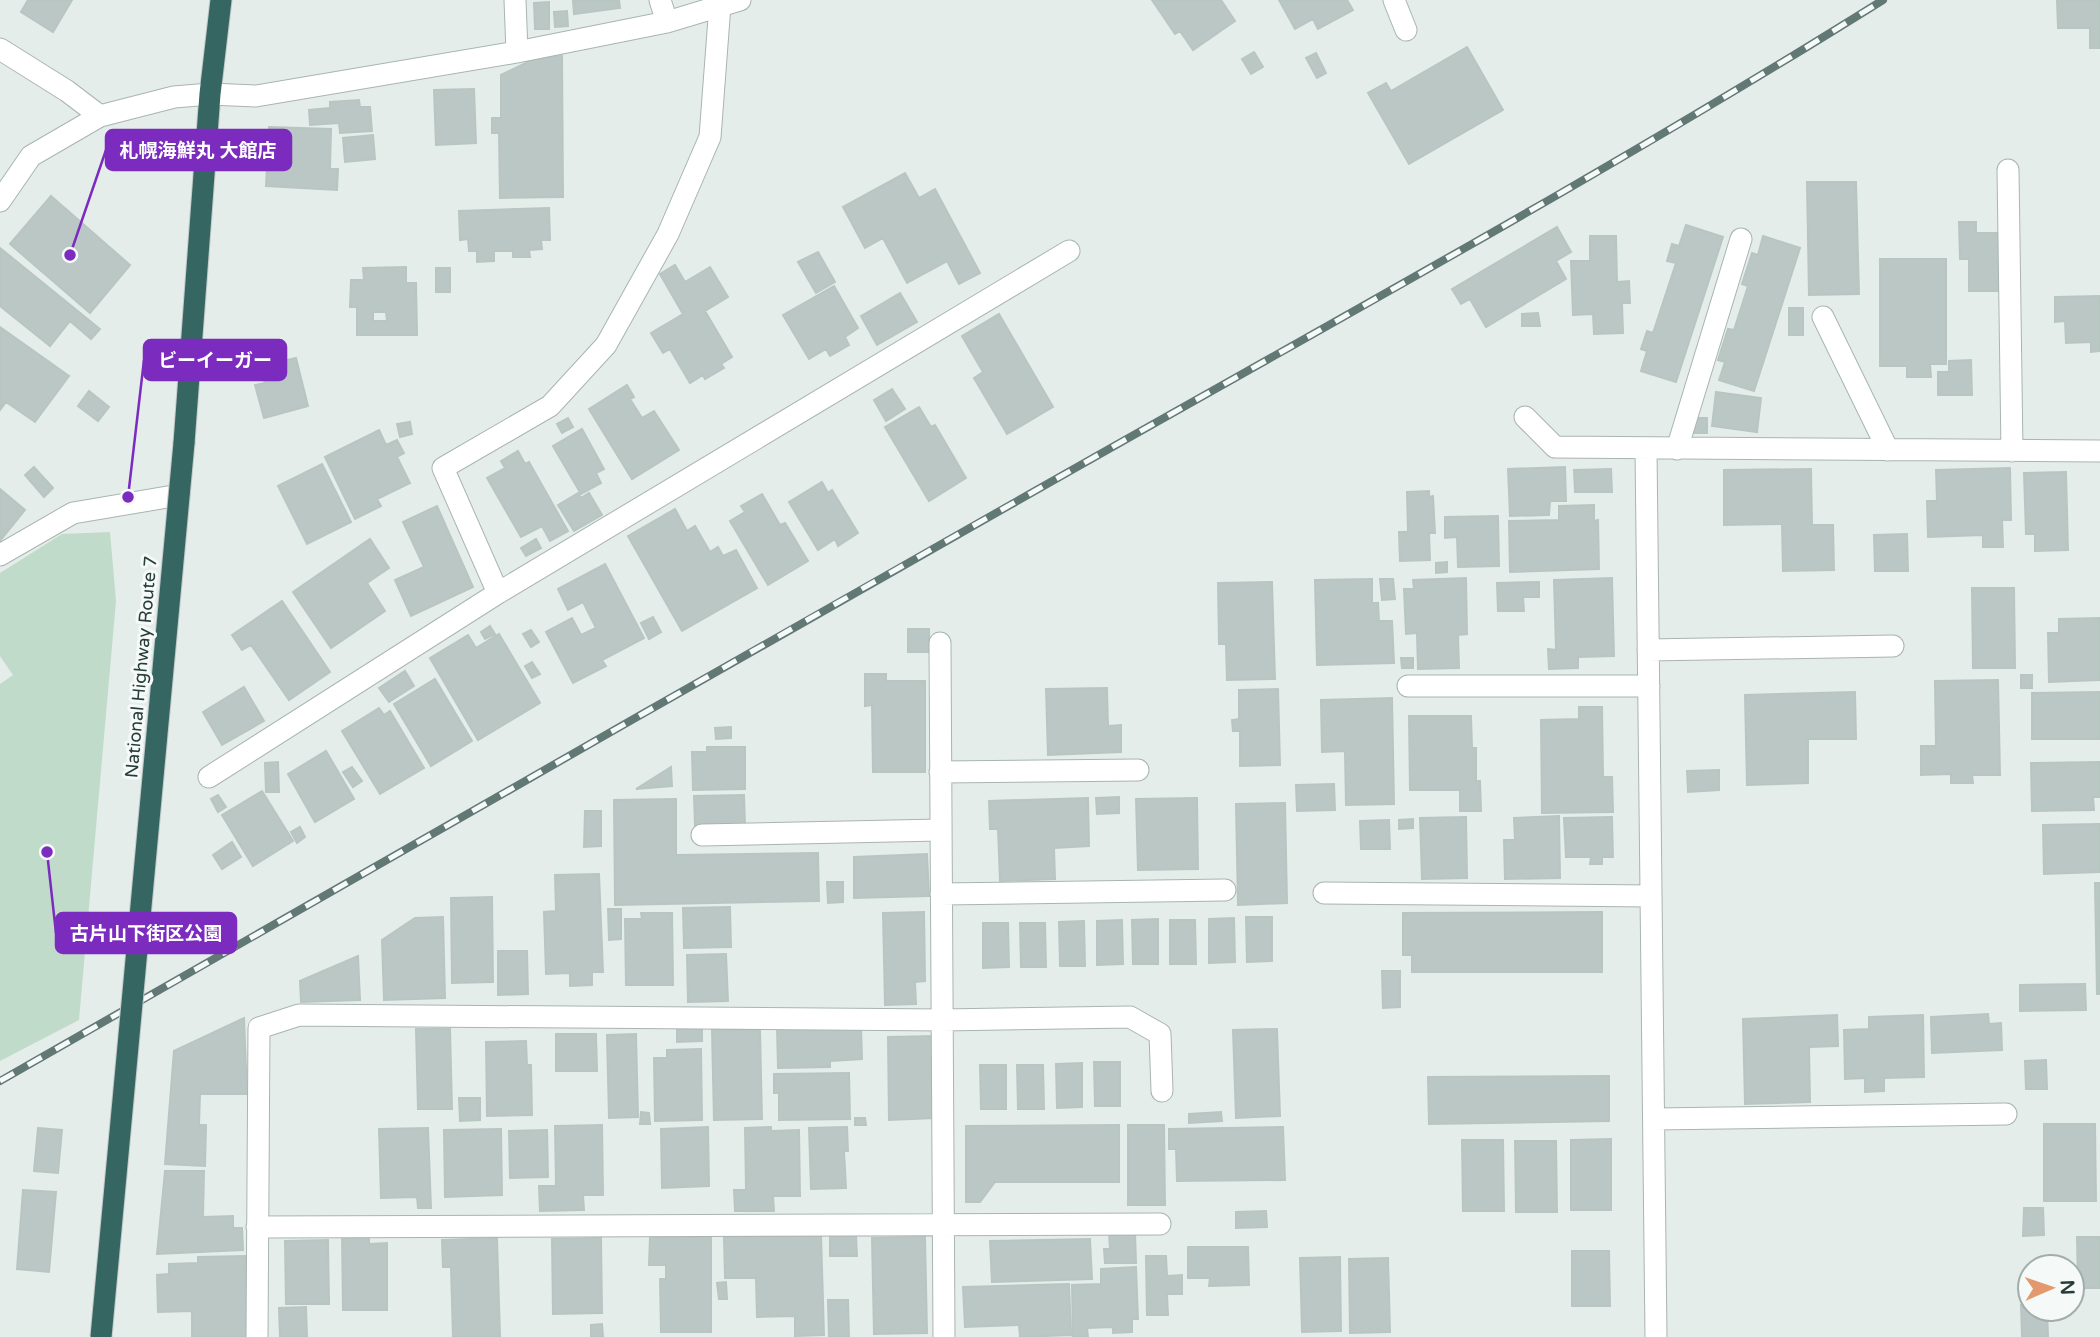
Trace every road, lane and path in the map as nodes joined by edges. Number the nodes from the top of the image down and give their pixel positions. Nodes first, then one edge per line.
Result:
1 (221, 0) edge
2 (515, 0) edge
3 (660, 0) edge
4 (1394, 0) edge
5 (730, 3) edge
6 (667, 22) junction
7 (1406, 30) dead end
8 (0, 49) edge
9 (517, 52) junction
10 (210, 94) junction
11 (100, 116) junction
12 (2008, 170) dead end
13 (0, 201) edge
14 (1741, 239) dead end
15 (1069, 251) dead end
16 (1823, 317) dead end
17 (1525, 417) dead end
18 (1646, 449) junction
19 (1677, 449) junction
20 (1888, 450) junction
21 (2012, 451) junction
22 (2100, 451) edge
23 (179, 495) junction
24 (0, 555) edge
25 (498, 593) junction
26 (940, 643) dead end
27 (1893, 646) dead end
28 (1648, 650) junction
29 (1408, 686) dead end
30 (1649, 686) junction
31 (1138, 769) dead end
32 (940, 772) junction
33 (209, 777) dead end
34 (940, 830) junction
35 (702, 835) dead end
36 (1224, 890) dead end
37 (1324, 893) dead end
38 (940, 894) junction
39 (1651, 896) junction
40 (943, 1020) junction
41 (1162, 1091) dead end
42 (2006, 1114) dead end
43 (1654, 1119) junction
44 (945, 1223) junction
45 (1160, 1224) dead end
46 (257, 1227) junction
47 (101, 1337) edge
48 (257, 1337) edge
49 (944, 1337) edge
50 (1656, 1337) edge

1 - 10 highway, National Highway Route 7
2 - 9 street
3 - 6 street
4 - 7 street
5 - 6 street
5 - 25 street
6 - 9 street
8 - 11 street
9 - 10 street
10 - 11 street
10 - 23 highway, National Highway Route 7, bridge
11 - 13 street
12 - 21 street
14 - 19 street
15 - 25 street
16 - 20 street
17 - 18 street
18 - 19 street
18 - 28 street
19 - 20 street
20 - 21 street
21 - 22 street
23 - 24 street
23 - 47 highway, National Highway Route 7, bridge
25 - 33 street
26 - 32 street
27 - 28 street
28 - 30 street
29 - 30 street
30 - 39 street
31 - 32 street
32 - 34 street
34 - 35 street
34 - 38 street
36 - 38 street
37 - 39 street
38 - 40 street
39 - 43 street
40 - 41 street
40 - 44 street
40 - 46 street
42 - 43 street
43 - 50 street
44 - 45 street
44 - 46 street
44 - 49 street
46 - 48 street

